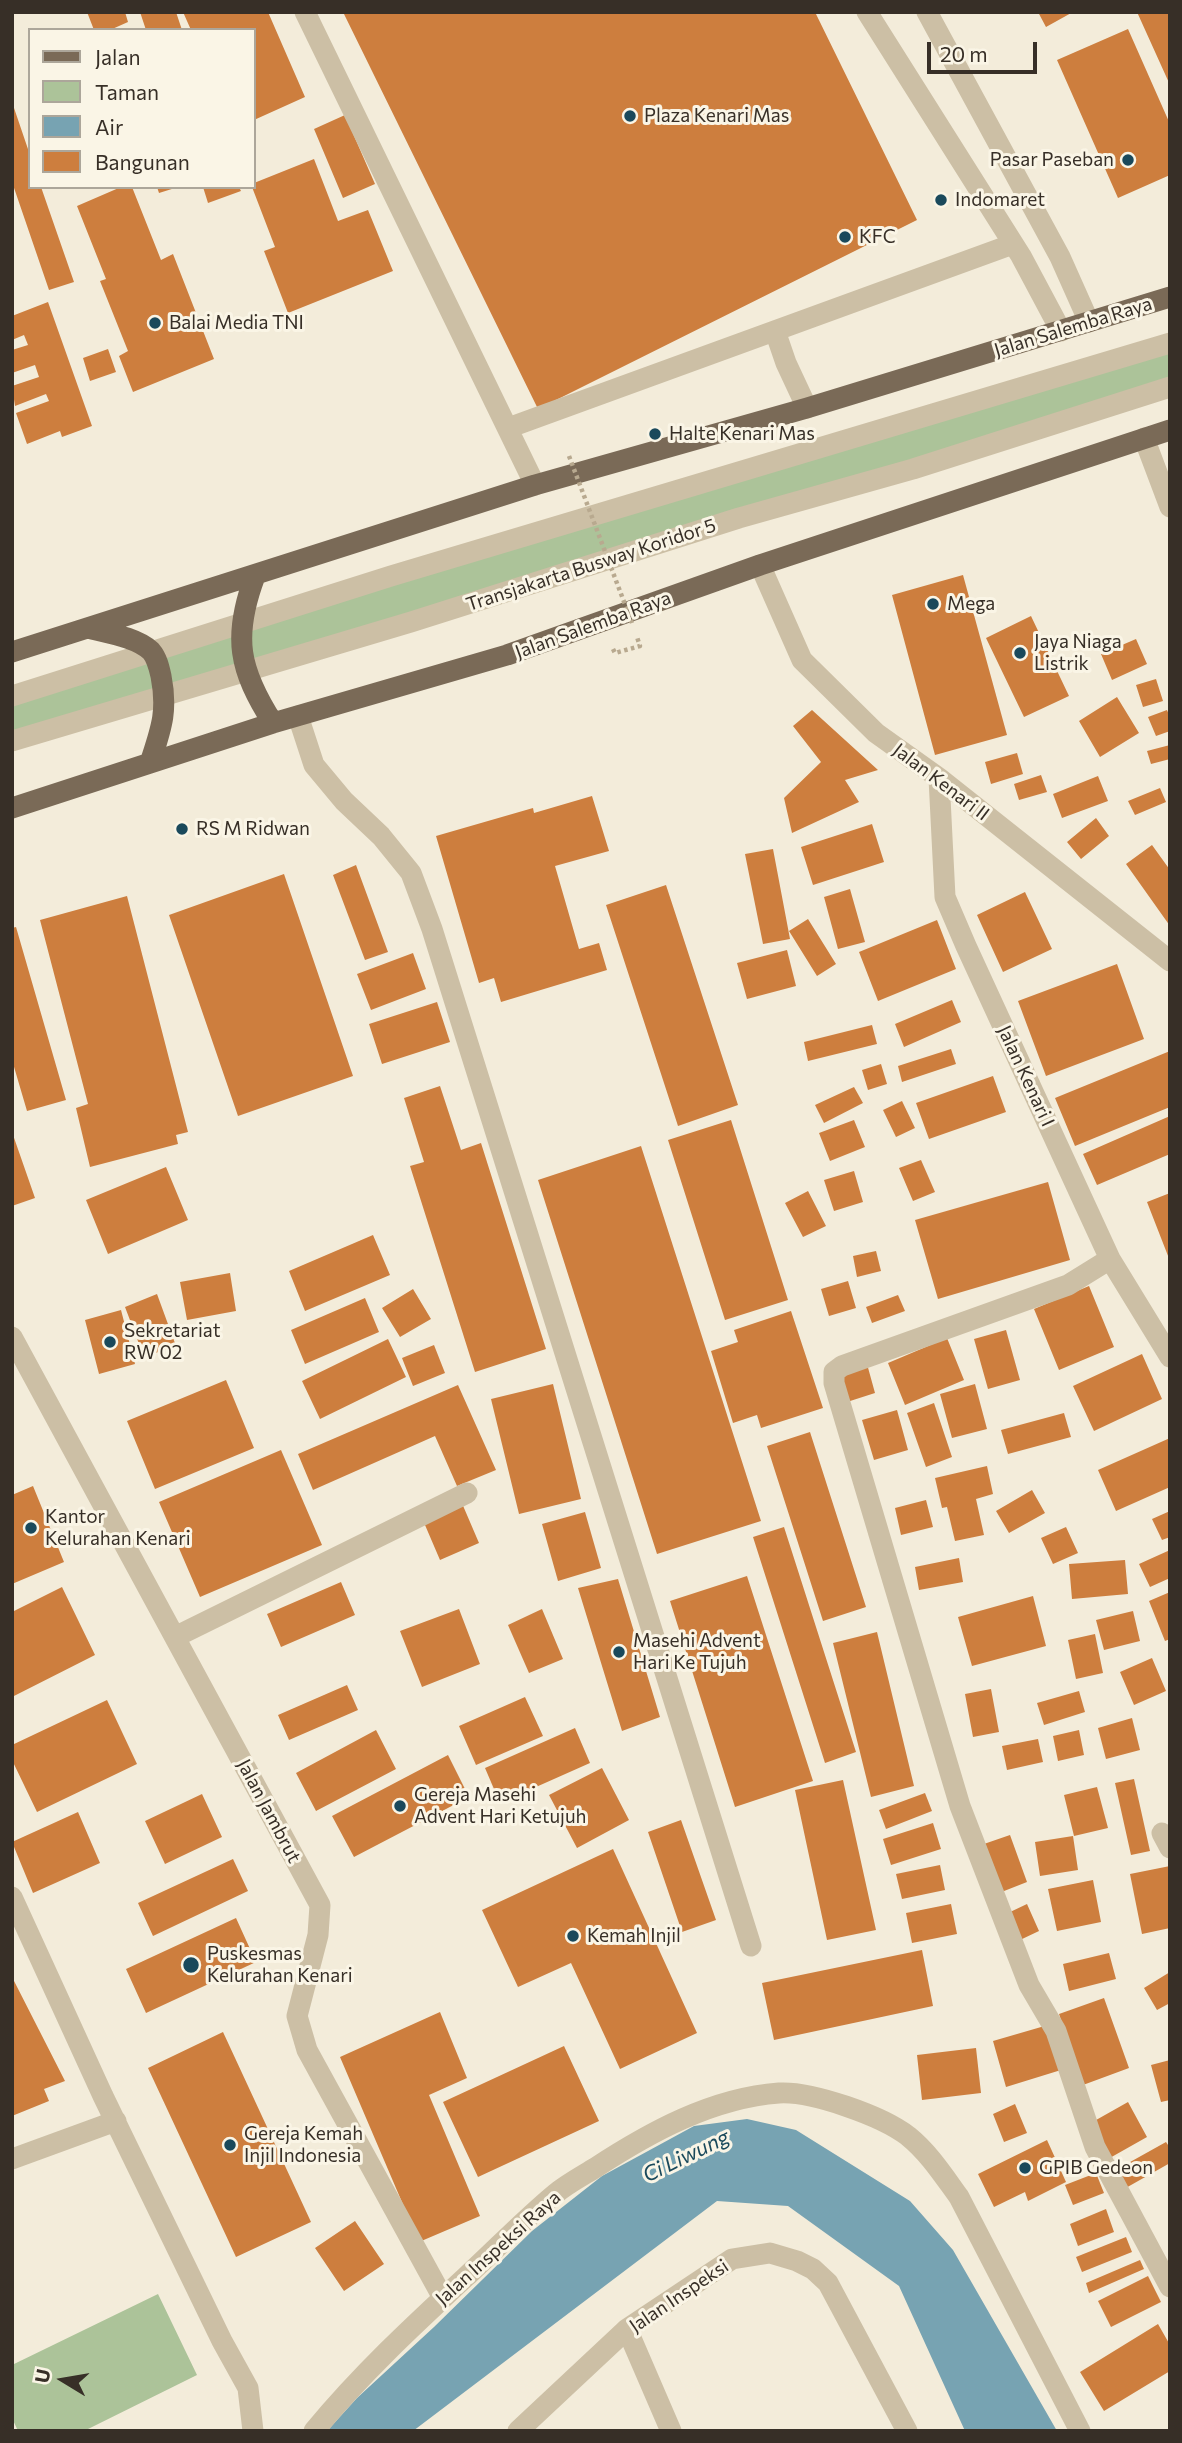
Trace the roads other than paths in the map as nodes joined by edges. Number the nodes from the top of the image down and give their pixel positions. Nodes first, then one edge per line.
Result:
1 (305, 12) edge
2 (867, 12) edge
3 (927, 12) edge
4 (1013, 244) junction
5 (1170, 298) edge
6 (1089, 322) junction
7 (775, 331) junction
8 (1061, 331) junction
9 (1170, 342) edge
10 (1170, 387) edge
11 (807, 408) junction
12 (508, 428) junction
13 (1170, 430) edge
14 (1144, 438) junction
15 (535, 485) junction
16 (1170, 507) edge
17 (760, 565) junction
18 (255, 576) junction
19 (243, 622) junction
20 (88, 628) junction
21 (150, 650) junction
22 (12, 652) edge
23 (245, 670) junction
24 (164, 695) junction
25 (12, 696) edge
26 (298, 716) junction
27 (274, 723) junction
28 (12, 741) edge
29 (150, 763) junction
30 (939, 778) junction
31 (12, 808) edge
32 (1170, 961) edge
33 (1110, 1259) junction
34 (12, 1337) edge
35 (1170, 1357) edge
36 (467, 1493) dead end
37 (175, 1637) junction
38 (12, 1897) edge
39 (751, 1946) dead end
40 (116, 2121) junction
41 (12, 2159) edge
42 (1170, 2287) edge
43 (443, 2298) junction
44 (627, 2329) junction
45 (253, 2431) edge
46 (314, 2431) edge
47 (518, 2431) edge
48 (671, 2431) edge
49 (907, 2431) edge
50 (1080, 2431) edge

1 - 12 street
2 - 4 street
3 - 6 street
4 - 7 street
4 - 8 street
5 - 6 main road, Jalan Salemba Raya
6 - 8 main road, Jalan Salemba Raya
7 - 11 street
7 - 12 street
8 - 11 main road, Jalan Salemba Raya
9 - 19 street
10 - 23 street, Transjakarta Busway Koridor 5
11 - 15 main road, Jalan Salemba Raya
12 - 15 street
13 - 14 main road, Jalan Salemba Raya
14 - 16 street
14 - 17 main road, Jalan Salemba Raya
15 - 18 main road, Jalan Salemba Raya
17 - 26 main road, Jalan Salemba Raya
17 - 30 street, Jalan Kenari II
18 - 19 main road
18 - 20 main road, Jalan Salemba Raya
19 - 21 street
19 - 23 main road
20 - 21 main road
20 - 22 main road, Jalan Salemba Raya
21 - 24 main road
21 - 25 street
23 - 24 street, Transjakarta Busway Koridor 5
23 - 27 main road
24 - 28 street, Transjakarta Busway Koridor 5
24 - 29 main road
26 - 27 main road, Jalan Salemba Raya
26 - 39 street
27 - 29 main road, Jalan Salemba Raya
29 - 31 main road, Jalan Salemba Raya
30 - 32 street, Jalan Kenari II
30 - 33 street, Jalan Kenari I
33 - 35 street, Jalan Kenari I
33 - 42 street
34 - 37 street, Jalan Jambrut
36 - 37 street
37 - 43 street, Jalan Jambrut
38 - 40 street
40 - 41 street
40 - 45 street
43 - 46 street, Jalan Inspeksi Raya
43 - 50 street, Jalan Inspeksi Raya
44 - 47 street, Jalan Inspeksi
44 - 48 street
44 - 49 street, Jalan Inspeksi

